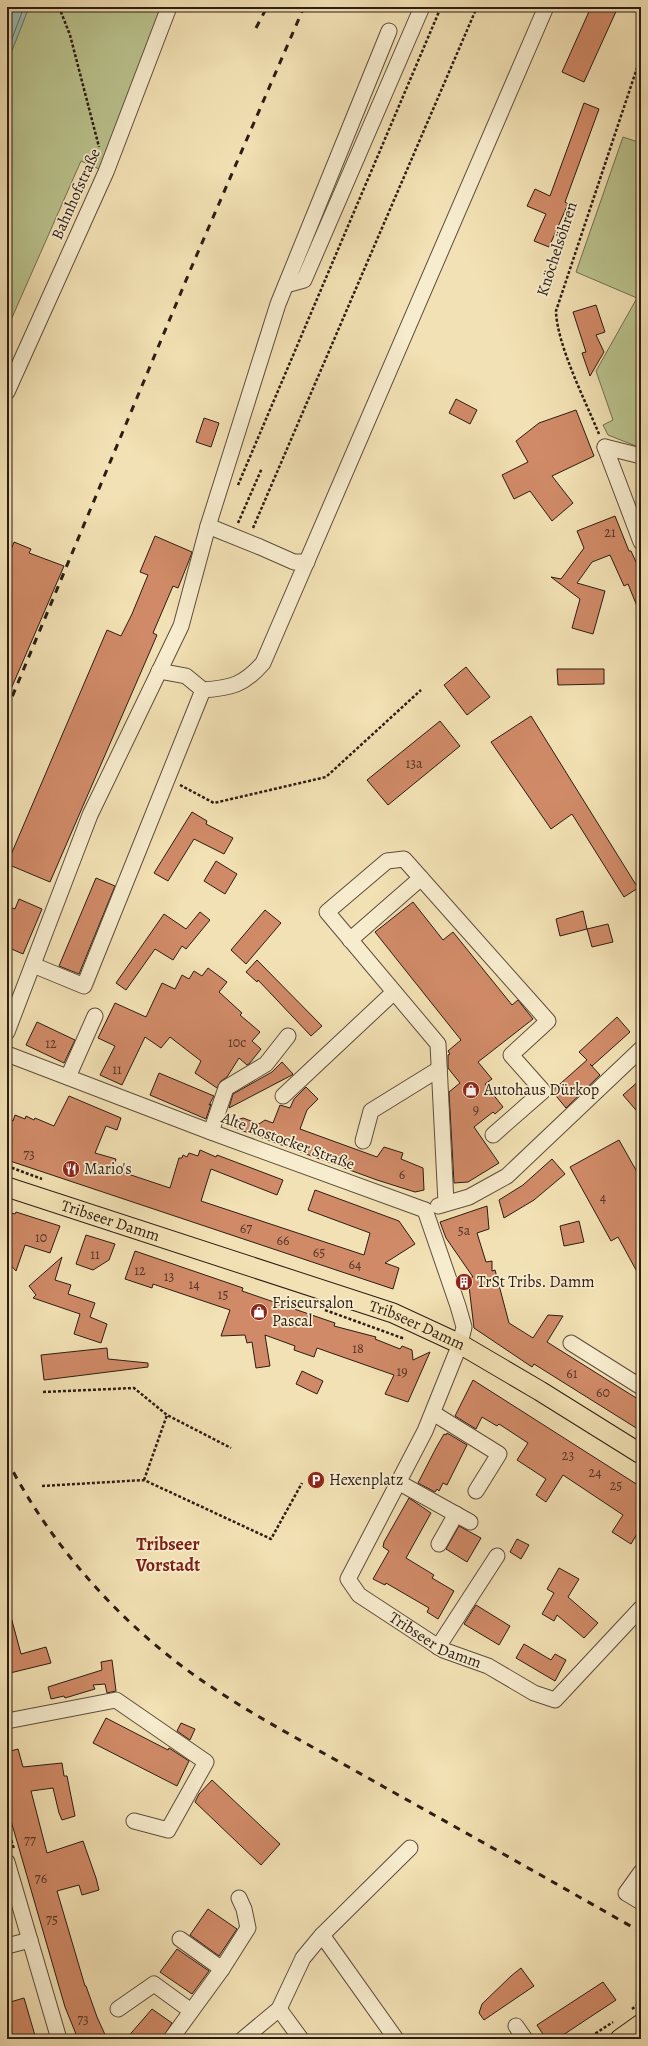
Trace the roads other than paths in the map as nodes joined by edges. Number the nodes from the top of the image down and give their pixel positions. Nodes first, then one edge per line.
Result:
1 (169, 7) edge
2 (422, 7) edge
3 (546, 7) edge
4 (390, 31) dead end
5 (286, 285) junction
6 (7, 392) edge
7 (641, 456) edge
8 (208, 526) junction
9 (641, 542) edge
10 (307, 562) junction
11 (159, 671) junction
12 (203, 690) junction
13 (421, 878) junction
14 (350, 940) junction
15 (33, 965) junction
16 (394, 992) junction
17 (11, 1013) edge
18 (95, 1016) dead end
19 (7, 1032) edge
20 (288, 1036) dead end
21 (641, 1049) edge
22 (7, 1054) edge
23 (439, 1069) junction
24 (68, 1076) junction
25 (283, 1096) dead end
26 (211, 1132) junction
27 (493, 1135) dead end
28 (363, 1141) dead end
29 (7, 1183) edge
30 (7, 1187) edge
31 (35, 1196) junction
32 (446, 1203) junction
33 (425, 1210) junction
34 (460, 1343) junction
35 (571, 1343) dead end
36 (641, 1387) edge
37 (433, 1413) junction
38 (641, 1454) edge
39 (398, 1482) junction
40 (476, 1492) dead end
41 (456, 1514) junction
42 (470, 1522) dead end
43 (439, 1544) dead end
44 (497, 1556) dead end
45 (641, 1608) edge
46 (438, 1647) junction
47 (7, 1721) edge
48 (134, 1821) dead end
49 (410, 1848) dead end
50 (7, 1862) edge
51 (641, 1872) edge
52 (239, 1898) dead end
53 (641, 1902) edge
54 (322, 1935) junction
55 (180, 1939) dead end
56 (30, 1940) junction
57 (7, 1946) edge
58 (222, 1969) junction
59 (118, 2009) dead end
60 (279, 2009) junction
61 (191, 2011) junction
62 (641, 2024) edge
63 (516, 2026) dead end
64 (59, 2039) edge
65 (171, 2039) edge
66 (243, 2039) edge
67 (301, 2039) edge
68 (396, 2039) edge
69 (525, 2039) edge
70 (620, 2039) edge

1 - 6 street, Bahnhofstraße
2 - 5 street
3 - 10 street
4 - 5 street
5 - 8 street
7 - 9 street
8 - 10 street
8 - 11 street
10 - 12 street
11 - 12 street
11 - 15 street
12 - 15 street
13 - 14 street
13 - 14 street
13 - 27 street
14 - 16 street
15 - 17 street
16 - 23 street
16 - 25 street
17 - 19 street
18 - 24 street
20 - 26 street
21 - 32 street
22 - 24 street, Alte Rostocker Straße
23 - 28 street
23 - 32 street
24 - 26 street, Alte Rostocker Straße
26 - 33 street, Alte Rostocker Straße
29 - 31 main road, Tribseer Damm
30 - 31 main road, Tribseer Damm
31 - 34 main road, Tribseer Damm
32 - 33 street
33 - 34 street
34 - 37 street, Tribseer Damm
34 - 38 main road, Tribseer Damm
35 - 36 street
37 - 39 street, Tribseer Damm
37 - 40 street
39 - 41 street
39 - 46 street, Tribseer Damm
41 - 42 street
41 - 43 street
44 - 46 street
45 - 46 street, Tribseer Damm
47 - 48 street
49 - 54 street
50 - 56 street
51 - 53 street
52 - 58 street
54 - 60 street
54 - 68 street
55 - 58 street
56 - 57 street
56 - 64 street
58 - 61 street
59 - 61 street
60 - 66 street
60 - 67 street
61 - 65 street
62 - 70 main road
63 - 69 street

